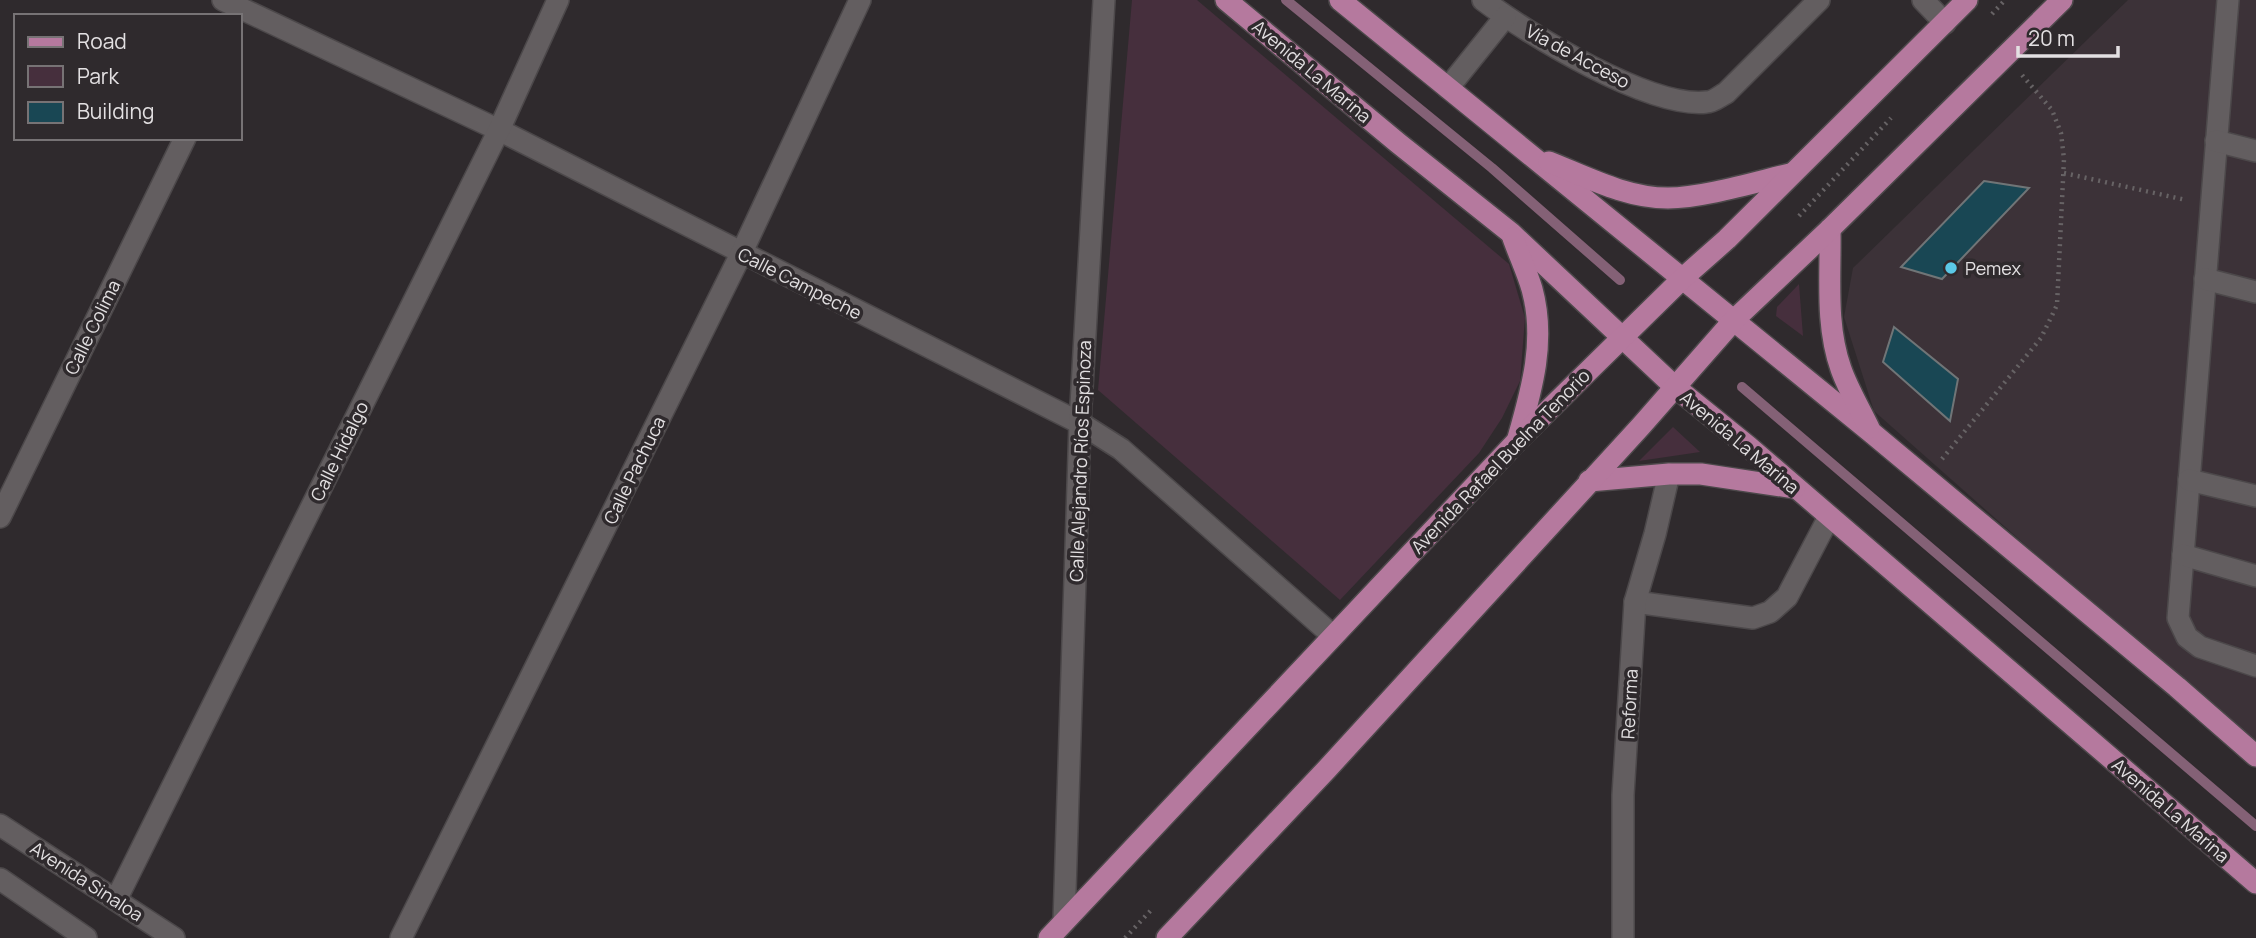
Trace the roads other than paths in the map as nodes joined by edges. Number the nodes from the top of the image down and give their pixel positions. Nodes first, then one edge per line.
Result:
1 (223, 0) edge
2 (558, 0) edge
3 (860, 0) edge
4 (1104, 0) edge
5 (1226, 0) edge
6 (1340, 0) edge
7 (1483, 0) edge
8 (1819, 0) edge
9 (1923, 0) edge
10 (1967, 0) edge
11 (2062, 0) edge
12 (2228, 0) edge
13 (246, 12) edge
14 (1505, 17) junction
15 (1945, 23) junction
16 (1448, 88) junction
17 (499, 130) junction
18 (184, 140) edge
19 (2216, 141) junction
20 (2256, 151) edge
21 (1530, 154) junction
22 (1790, 174) junction
23 (1830, 229) junction
24 (1511, 233) junction
25 (741, 254) junction
26 (1683, 278) junction
27 (2205, 279) junction
28 (2256, 292) edge
29 (1734, 320) junction
30 (1622, 337) junction
31 (1675, 387) junction
32 (1080, 423) junction
33 (1872, 433) junction
34 (1518, 440) junction
35 (1669, 474) junction
36 (2189, 480) junction
37 (1589, 481) junction
38 (1795, 488) junction
39 (2256, 496) edge
40 (0, 517) edge
41 (1829, 517) junction
42 (2183, 555) junction
43 (2256, 576) edge
44 (1634, 602) junction
45 (1332, 635) junction
46 (2256, 666) edge
47 (2256, 756) edge
48 (0, 825) edge
49 (0, 879) edge
50 (2256, 883) edge
51 (116, 900) junction
52 (1064, 922) junction
53 (81, 937) edge
54 (174, 938) edge
55 (401, 938) edge
56 (1049, 938) edge
57 (1167, 938) edge
58 (1623, 938) edge

1 - 13 street, Calle Campeche
2 - 17 street, Calle Hidalgo
3 - 25 street, Calle Pachuca
4 - 32 street, Calle Alejandro Ríos Espinoza
5 - 24 main road, Avenida La Marina
6 - 16 main road
7 - 14 street, Vía de Acceso
8 - 14 street, Vía de Acceso
9 - 15 street
10 - 15 main road, Avenida Rafael Buelna Tenorio
11 - 23 main road
12 - 19 street
13 - 17 street, Calle Campeche
14 - 16 street, Vía de Acceso
15 - 22 main road, Avenida Rafael Buelna Tenorio
16 - 21 main road
17 - 25 street, Calle Campeche
17 - 51 street, Calle Hidalgo
18 - 40 street, Calle Colima
19 - 20 street
19 - 27 street
21 - 22 main road
21 - 26 main road
22 - 26 main road, Avenida Rafael Buelna Tenorio
23 - 29 main road
23 - 33 main road
24 - 30 main road, Avenida La Marina
24 - 34 main road
25 - 32 street, Calle Campeche
25 - 55 street, Calle Pachuca
26 - 29 main road
26 - 30 main road, Avenida Rafael Buelna Tenorio
27 - 28 street
27 - 36 street
29 - 31 main road
29 - 33 main road
30 - 31 main road, Avenida La Marina
30 - 34 main road, Avenida Rafael Buelna Tenorio
31 - 37 main road
31 - 38 main road, Avenida La Marina
32 - 45 street, Calle Campeche
32 - 52 street, Calle Alejandro Ríos Espinoza
33 - 47 main road
34 - 45 main road, Avenida Rafael Buelna Tenorio
35 - 37 main road
35 - 38 main road
35 - 44 street, Reforma
36 - 39 street
36 - 42 street
37 - 57 main road
38 - 41 main road, Avenida La Marina
41 - 44 street
41 - 50 main road, Avenida La Marina
42 - 43 street
42 - 46 street
44 - 58 street, Reforma
45 - 52 main road, Avenida Rafael Buelna Tenorio
48 - 51 street, Avenida Sinaloa
49 - 53 street
51 - 54 street, Avenida Sinaloa
52 - 56 main road, Avenida Rafael Buelna Tenorio

